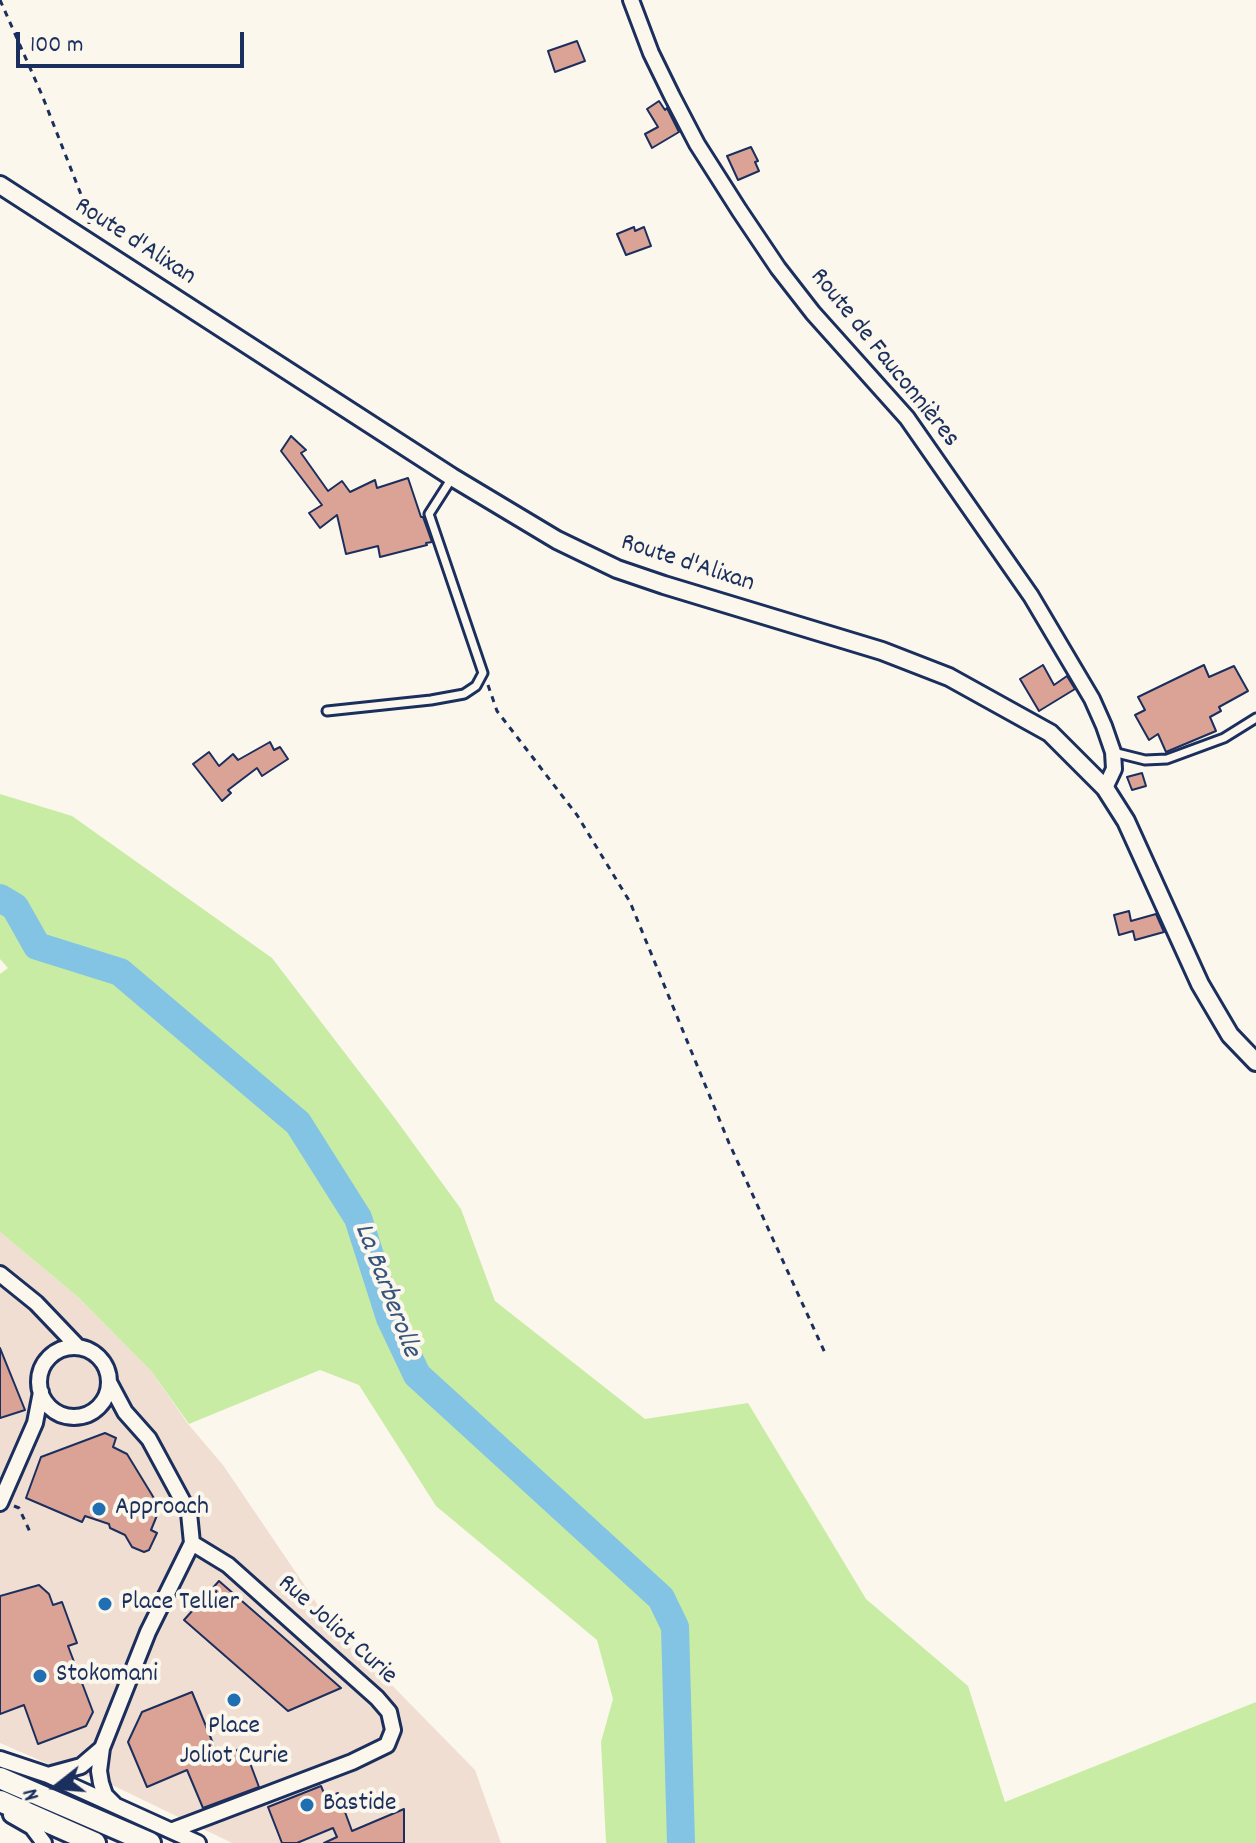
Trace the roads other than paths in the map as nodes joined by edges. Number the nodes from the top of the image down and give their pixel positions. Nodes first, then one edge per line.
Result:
1 (631, 0) edge
2 (0, 185) edge
3 (452, 477) junction
4 (327, 711) dead end
5 (1256, 718) edge
6 (1113, 752) junction
7 (1105, 788) junction
8 (1256, 1062) edge
9 (0, 1274) edge
10 (56, 1322) junction
11 (78, 1347) junction
12 (51, 1355) junction
13 (109, 1382) junction
14 (41, 1392) junction
15 (96, 1409) junction
16 (125, 1412) junction
17 (65, 1416) junction
18 (35, 1423) junction
19 (7, 1505) edge
20 (192, 1543) junction
21 (102, 1748) junction
22 (0, 1759) edge
23 (48, 1775) junction
24 (0, 1778) edge
25 (0, 1801) edge
26 (114, 1804) junction
27 (0, 1809) edge
28 (173, 1830) junction
29 (44, 1843) edge
30 (95, 1843) edge
31 (150, 1843) edge
32 (198, 1843) edge

1 - 6 street, Route de Fauconnières
2 - 3 street, Route d'Alixan
3 - 4 lane
3 - 7 street, Route d'Alixan
5 - 6 lane
6 - 7 street
7 - 8 street, Route d'Alixan
9 - 10 street
10 - 11 street
10 - 12 street
11 - 12 street
11 - 13 street
12 - 14 street
13 - 15 street
13 - 16 street
14 - 17 street
14 - 18 street
15 - 16 street
15 - 17 street
16 - 20 street
17 - 18 street
18 - 19 street
20 - 21 street
20 - 28 street, Rue Joliot Curie
21 - 23 street
21 - 26 street
22 - 23 street
23 - 26 street
24 - 31 main road
25 - 30 main road
26 - 28 street
27 - 29 street
28 - 32 street

